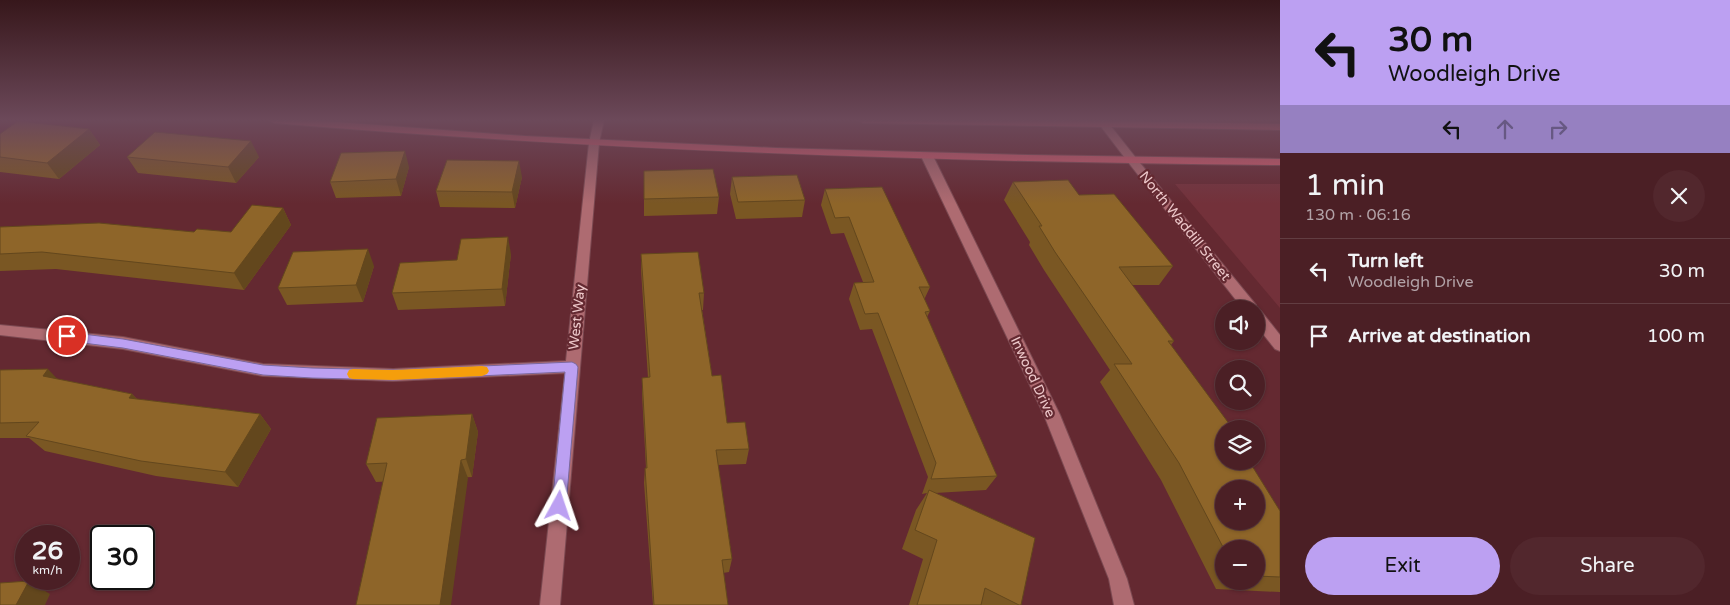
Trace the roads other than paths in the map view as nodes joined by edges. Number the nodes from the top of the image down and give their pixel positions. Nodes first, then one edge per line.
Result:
1 (593, 148) edge
2 (684, 148) edge
3 (1123, 148) edge
4 (927, 156) junction
5 (1132, 160) junction
6 (1280, 162) edge
7 (1244, 300) edge
8 (1265, 326) edge
9 (0, 330) edge
10 (1280, 345) edge
11 (572, 367) junction
12 (550, 605) edge
13 (1124, 605) edge

1 - 11 street, West Way
2 - 4 highway
3 - 5 street, North Waddill Street
4 - 5 highway
4 - 13 street, Inwood Drive
5 - 6 highway
5 - 7 street, North Waddill Street
8 - 10 street
9 - 11 street
11 - 12 street, West Way

